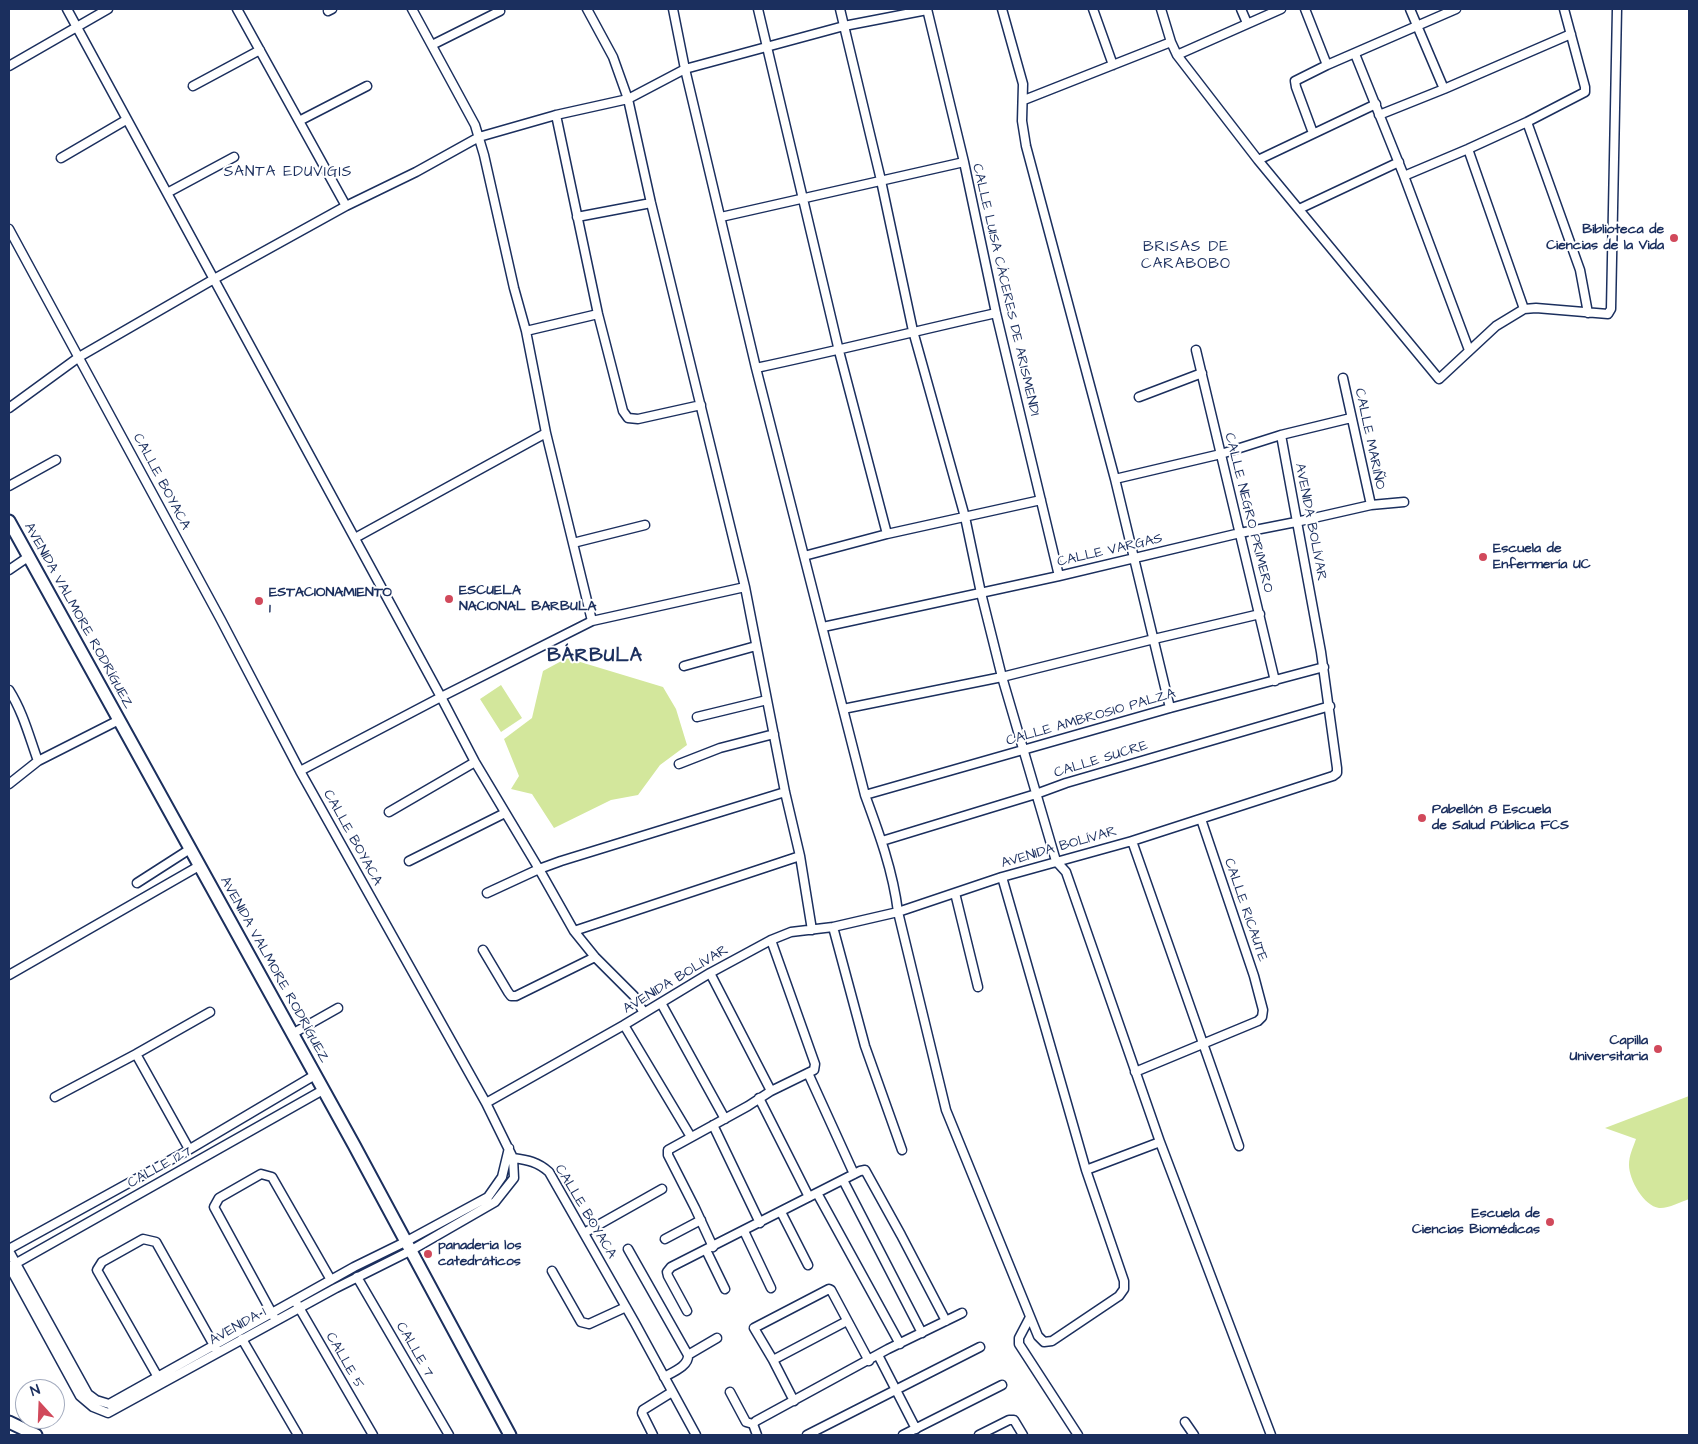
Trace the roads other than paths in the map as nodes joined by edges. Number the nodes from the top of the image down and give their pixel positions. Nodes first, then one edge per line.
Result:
1 (67, 9) edge
2 (108, 9) edge
3 (237, 9) edge
4 (412, 9) edge
5 (587, 9) edge
6 (674, 9) edge
7 (758, 9) edge
8 (840, 9) edge
9 (1002, 9) edge
10 (1093, 9) edge
11 (1161, 9) edge
12 (1241, 9) edge
13 (1281, 9) edge
14 (1305, 9) edge
15 (1410, 9) edge
16 (1456, 9) edge
17 (1564, 9) edge
18 (1617, 9) edge
19 (927, 10) edge
20 (500, 11) dead end
21 (1247, 23) junction
22 (76, 26) junction
23 (844, 26) junction
24 (1418, 26) junction
25 (1571, 34) junction
26 (1170, 42) junction
27 (432, 45) junction
28 (767, 48) junction
29 (260, 50) junction
30 (1355, 54) junction
31 (1177, 55) junction
32 (1113, 65) junction
33 (1327, 65) junction
34 (9, 66) edge
35 (686, 69) junction
36 (193, 86) dead end
37 (368, 86) dead end
38 (1444, 89) junction
39 (628, 99) junction
40 (1024, 100) junction
41 (1376, 104) junction
42 (1379, 115) junction
43 (556, 116) junction
44 (126, 120) junction
45 (299, 121) junction
46 (1527, 122) junction
47 (1313, 133) junction
48 (479, 137) junction
49 (1468, 150) junction
50 (234, 157) dead end
51 (61, 158) dead end
52 (1258, 160) junction
53 (964, 162) junction
54 (1399, 162) junction
55 (1404, 176) junction
56 (881, 182) junction
57 (168, 193) junction
58 (803, 198) junction
59 (651, 203) junction
60 (346, 206) junction
61 (1299, 208) junction
62 (577, 217) junction
63 (721, 217) junction
64 (9, 229) edge
65 (214, 279) junction
66 (1524, 310) junction
67 (996, 313) junction
68 (1588, 313) junction
69 (598, 314) junction
70 (526, 331) junction
71 (913, 331) junction
72 (839, 350) junction
73 (1196, 350) dead end
74 (1469, 350) junction
75 (79, 357) junction
76 (756, 368) junction
77 (1202, 373) junction
78 (1343, 378) dead end
79 (1139, 397) dead end
80 (701, 405) junction
81 (9, 408) edge
82 (1351, 418) junction
83 (546, 433) junction
84 (1281, 435) junction
85 (1221, 454) junction
86 (56, 460) dead end
87 (1115, 479) junction
88 (9, 486) edge
89 (1041, 500) junction
90 (1404, 502) dead end
91 (1371, 505) junction
92 (965, 517) junction
93 (9, 521) edge
94 (1296, 522) junction
95 (645, 525) dead end
96 (1240, 533) junction
97 (886, 534) junction
98 (355, 538) junction
99 (573, 543) junction
100 (804, 556) junction
101 (28, 557) junction
102 (1134, 559) junction
103 (9, 570) edge
104 (1059, 576) junction
105 (745, 587) junction
106 (981, 593) junction
107 (1260, 614) junction
108 (592, 621) junction
109 (823, 627) junction
110 (1154, 639) junction
111 (756, 646) junction
112 (684, 666) dead end
113 (1324, 667) junction
114 (1002, 678) junction
115 (1275, 681) junction
116 (9, 690) edge
117 (441, 697) junction
118 (767, 700) junction
119 (1330, 706) junction
120 (1170, 708) junction
121 (843, 709) junction
122 (697, 717) dead end
123 (119, 720) junction
124 (774, 734) junction
125 (1023, 750) junction
126 (38, 761) junction
127 (475, 762) junction
128 (679, 764) dead end
129 (300, 771) junction
130 (9, 784) edge
131 (785, 792) junction
132 (1036, 794) junction
133 (865, 795) junction
134 (389, 812) dead end
135 (505, 813) junction
136 (1201, 819) junction
137 (1132, 840) junction
138 (882, 841) junction
139 (190, 849) junction
140 (800, 856) junction
141 (409, 861) dead end
142 (1056, 861) junction
143 (200, 866) junction
144 (539, 869) junction
145 (1002, 877) junction
146 (137, 883) dead end
147 (955, 892) junction
148 (487, 893) dead end
149 (898, 912) junction
150 (833, 927) junction
151 (812, 930) junction
152 (574, 931) junction
153 (771, 940) junction
154 (483, 950) dead end
155 (595, 957) junction
156 (710, 973) junction
157 (9, 974) edge
158 (978, 987) dead end
159 (661, 1003) junction
160 (338, 1008) dead end
161 (210, 1012) dead end
162 (644, 1013) junction
163 (624, 1025) junction
164 (292, 1034) junction
165 (1202, 1043) junction
166 (136, 1054) junction
167 (1135, 1072) junction
168 (808, 1073) junction
169 (315, 1076) junction
170 (323, 1090) junction
171 (770, 1091) junction
172 (55, 1097) dead end
173 (759, 1098) junction
174 (486, 1103) junction
175 (724, 1119) junction
176 (713, 1125) junction
177 (691, 1137) junction
178 (1160, 1142) junction
179 (1239, 1146) dead end
180 (509, 1148) junction
181 (189, 1149) junction
182 (902, 1150) dead end
183 (513, 1158) junction
184 (1086, 1170) junction
185 (854, 1174) junction
186 (843, 1180) junction
187 (662, 1189) dead end
188 (817, 1193) junction
189 (809, 1197) junction
190 (781, 1212) junction
191 (701, 1220) junction
192 (760, 1223) junction
193 (744, 1231) junction
194 (584, 1233) junction
195 (665, 1240) dead end
196 (407, 1246) junction
197 (709, 1248) junction
198 (628, 1249) dead end
199 (9, 1250) edge
200 (808, 1265) dead end
201 (11, 1266) edge
202 (552, 1271) dead end
203 (357, 1276) junction
204 (331, 1280) junction
205 (771, 1288) dead end
206 (725, 1289) dead end
207 (294, 1301) junction
208 (626, 1307) junction
209 (299, 1308) junction
210 (687, 1311) dead end
211 (962, 1313) dead end
212 (274, 1317) junction
213 (1030, 1317) junction
214 (847, 1320) junction
215 (946, 1321) junction
216 (922, 1333) junction
217 (717, 1338) dead end
218 (242, 1339) junction
219 (900, 1344) junction
220 (980, 1347) dead end
221 (216, 1349) junction
222 (688, 1355) junction
223 (878, 1356) junction
224 (773, 1360) junction
225 (869, 1361) junction
226 (156, 1376) junction
227 (664, 1377) junction
228 (161, 1383) junction
229 (1002, 1385) dead end
230 (896, 1390) junction
231 (672, 1392) junction
232 (730, 1392) dead end
233 (794, 1400) junction
234 (9, 1422) edge
235 (1185, 1422) dead end
236 (753, 1424) junction
237 (916, 1429) junction
238 (36, 1435) edge
239 (298, 1435) edge
240 (373, 1435) edge
241 (449, 1435) edge
242 (510, 1435) edge
243 (653, 1435) edge
244 (696, 1435) edge
245 (757, 1435) edge
246 (808, 1435) edge
247 (903, 1435) edge
248 (979, 1435) edge
249 (1023, 1435) edge
250 (1078, 1435) edge
251 (1194, 1435) edge
252 (1272, 1435) edge

1 - 22 street
2 - 22 street
3 - 29 street
4 - 27 street
5 - 39 street
6 - 35 street
7 - 28 street
8 - 23 street
9 - 40 street
10 - 32 street
11 - 26 street
12 - 21 street
13 - 21 street
14 - 33 street
15 - 24 street
16 - 24 street
17 - 25 street
18 - 68 street
19 - 23 street
19 - 53 street, CALLE LUISA CÁCERES DE ARISMENDI
20 - 27 street
21 - 31 street
22 - 34 street
22 - 44 street
23 - 28 street
23 - 56 street
24 - 30 street
24 - 38 street
25 - 38 street
25 - 46 street
26 - 31 street
26 - 32 street
27 - 48 street
28 - 35 street
28 - 58 street
29 - 36 street
29 - 45 street
30 - 33 street
30 - 41 street
31 - 52 street
32 - 40 street
33 - 47 street
35 - 39 street
35 - 63 street
37 - 45 street
38 - 42 street
39 - 43 street
39 - 59 street
40 - 87 street
41 - 42 street
41 - 47 street
42 - 54 street
43 - 48 street
43 - 62 street
44 - 51 street
44 - 57 street
45 - 60 street
46 - 49 street
46 - 68 street
47 - 52 street
48 - 60 street
48 - 70 street
49 - 55 street
49 - 66 street
50 - 57 street
52 - 61 street
53 - 56 street
53 - 67 street, CALLE LUISA CÁCERES DE ARISMENDI
54 - 55 street
54 - 61 street
55 - 74 street
56 - 58 street
56 - 71 street
57 - 65 street
58 - 63 street
58 - 72 street
59 - 62 street
59 - 80 street
60 - 65 street
61 - 74 street
62 - 69 street
63 - 76 street
64 - 75 street, CALLE BOYACA
65 - 75 street
65 - 98 street
66 - 68 street
66 - 74 street
67 - 71 street
67 - 89 street, CALLE LUISA CÁCERES DE ARISMENDI
69 - 70 street
69 - 80 street
70 - 83 street
71 - 72 street
71 - 92 street
72 - 76 street
72 - 97 street
73 - 77 street, CALLE NEGRO PRIMERO
75 - 81 street
75 - 129 street, CALLE BOYACA
76 - 100 street
77 - 79 street
77 - 85 street, CALLE NEGRO PRIMERO
78 - 82 street, CALLE MARIÑO
80 - 105 street
82 - 84 street
82 - 91 street, CALLE MARIÑO
83 - 98 street
83 - 99 street
84 - 85 street
84 - 94 street, AVENIDA BOLÍVAR
85 - 87 street
85 - 96 street, CALLE NEGRO PRIMERO
86 - 88 street
87 - 102 street
89 - 92 street
89 - 104 street, CALLE LUISA CÁCERES DE ARISMENDI
90 - 91 street, CALLE VARGAS
91 - 94 street, CALLE VARGAS
92 - 97 street
92 - 106 street
93 - 101 street, AVENIDA VALMORE RODRÍGUEZ
94 - 96 street, CALLE VARGAS
94 - 113 street, AVENIDA BOLÍVAR
95 - 99 street
96 - 102 street, CALLE VARGAS
96 - 107 street, CALLE NEGRO PRIMERO
97 - 100 street
98 - 117 street
99 - 108 street
100 - 109 street
101 - 103 street
101 - 123 street, AVENIDA VALMORE RODRÍGUEZ
102 - 104 street, CALLE VARGAS
102 - 110 street
104 - 106 street, CALLE VARGAS
105 - 108 street
105 - 111 street
106 - 109 street, CALLE VARGAS
106 - 114 street
107 - 110 street
107 - 115 street, CALLE NEGRO PRIMERO
108 - 117 street
109 - 121 street
110 - 114 street
110 - 120 street
111 - 112 street
111 - 118 street
113 - 115 street, CALLE AMBROSIO PALZA
113 - 119 street, AVENIDA BOLÍVAR
114 - 121 street
114 - 125 street
115 - 120 street, CALLE AMBROSIO PALZA
116 - 126 street
117 - 127 street
117 - 129 street
118 - 122 street
118 - 124 street
119 - 132 street, CALLE SUCRE
119 - 136 street, AVENIDA BOLÍVAR
120 - 125 street, CALLE AMBROSIO PALZA
121 - 133 street
123 - 126 street
123 - 139 street, AVENIDA VALMORE RODRÍGUEZ
124 - 128 street
124 - 131 street
125 - 132 street
125 - 133 street, CALLE AMBROSIO PALZA
126 - 130 street
127 - 134 street
127 - 135 street
129 - 174 street, CALLE BOYACA
131 - 140 street
131 - 144 street
132 - 138 street, CALLE SUCRE
132 - 142 street
133 - 138 street
135 - 141 street
135 - 144 street
136 - 137 street, AVENIDA BOLÍVAR
136 - 165 street, CALLE RICAUTE
137 - 142 street, AVENIDA BOLÍVAR
137 - 165 street
138 - 149 street
139 - 143 street, AVENIDA VALMORE RODRÍGUEZ
139 - 146 street
140 - 151 street
140 - 152 street
142 - 145 street, AVENIDA BOLÍVAR
142 - 167 street
143 - 157 street
143 - 164 street, AVENIDA VALMORE RODRÍGUEZ
144 - 148 street
144 - 152 street
145 - 147 street, AVENIDA BOLÍVAR
145 - 184 street
147 - 149 street, AVENIDA BOLÍVAR
147 - 158 street
149 - 150 street, AVENIDA BOLÍVAR
149 - 213 street
150 - 151 street, AVENIDA BOLÍVAR
150 - 182 street
151 - 153 street, AVENIDA BOLÍVAR
152 - 155 street
153 - 156 street, AVENIDA BOLÍVAR
153 - 168 street
154 - 155 street
155 - 162 street
156 - 159 street, AVENIDA BOLÍVAR
156 - 171 street
159 - 162 street, AVENIDA BOLÍVAR
159 - 175 street
160 - 164 street
161 - 166 street
162 - 163 street, AVENIDA BOLÍVAR
163 - 174 street, AVENIDA BOLÍVAR
163 - 177 street
164 - 169 street, AVENIDA VALMORE RODRÍGUEZ
165 - 167 street
165 - 179 street
166 - 172 street
166 - 181 street
167 - 178 street
168 - 171 street
168 - 185 street
169 - 170 street, AVENIDA VALMORE RODRÍGUEZ
169 - 181 street, CALLE 127
170 - 196 street, AVENIDA VALMORE RODRÍGUEZ
170 - 201 street, CALLE 127
171 - 173 street
173 - 175 street
173 - 189 street
174 - 180 street, CALLE BOYACA
175 - 176 street
176 - 177 street
176 - 192 street
177 - 191 street
178 - 184 street
178 - 252 street
180 - 183 street, CALLE BOYACA
180 - 196 street, AVENIDA 1
181 - 199 street, CALLE 127
183 - 194 street, CALLE BOYACA
183 - 196 street, AVENIDA 1
184 - 213 street
185 - 186 street
185 - 215 street
186 - 188 street
186 - 216 street
187 - 194 street
188 - 189 street
188 - 219 street
189 - 190 street
190 - 192 street
190 - 200 street
191 - 195 street
191 - 197 street
192 - 193 street
193 - 197 street
193 - 205 street
194 - 208 street, CALLE BOYACA
196 - 203 street, AVENIDA 1
196 - 204 street, AVENIDA 1
196 - 242 street, AVENIDA VALMORE RODRÍGUEZ
197 - 206 street
197 - 210 street
198 - 222 street
199 - 201 street, AVENIDA 1
201 - 226 street, AVENIDA 1
201 - 228 street, AVENIDA 1
202 - 208 street
203 - 209 street, AVENIDA 1
203 - 241 street, CALLE 7
204 - 207 street, AVENIDA 1
204 - 212 street
207 - 209 street, CALLE 5
207 - 212 street, AVENIDA 1
208 - 227 street, CALLE BOYACA
209 - 212 street, AVENIDA 1
209 - 240 street, CALLE 5
211 - 215 street
212 - 218 street, AVENIDA 1
212 - 221 street, AVENIDA 1
213 - 250 street
214 - 224 street
214 - 224 street
214 - 225 street
215 - 216 street
216 - 219 street
217 - 222 street
218 - 221 street, AVENIDA 1
218 - 239 street
219 - 223 street
220 - 230 street
221 - 226 street, AVENIDA 1
221 - 226 street
221 - 228 street, AVENIDA 1
222 - 227 street
223 - 225 street
223 - 230 street
224 - 233 street
225 - 233 street
226 - 228 street
227 - 231 street, CALLE BOYACA
229 - 237 street
230 - 237 street
230 - 246 street
231 - 243 street
231 - 244 street, CALLE BOYACA
232 - 236 street
233 - 236 street
234 - 238 street
235 - 251 street
236 - 245 street
237 - 247 street
248 - 249 street

